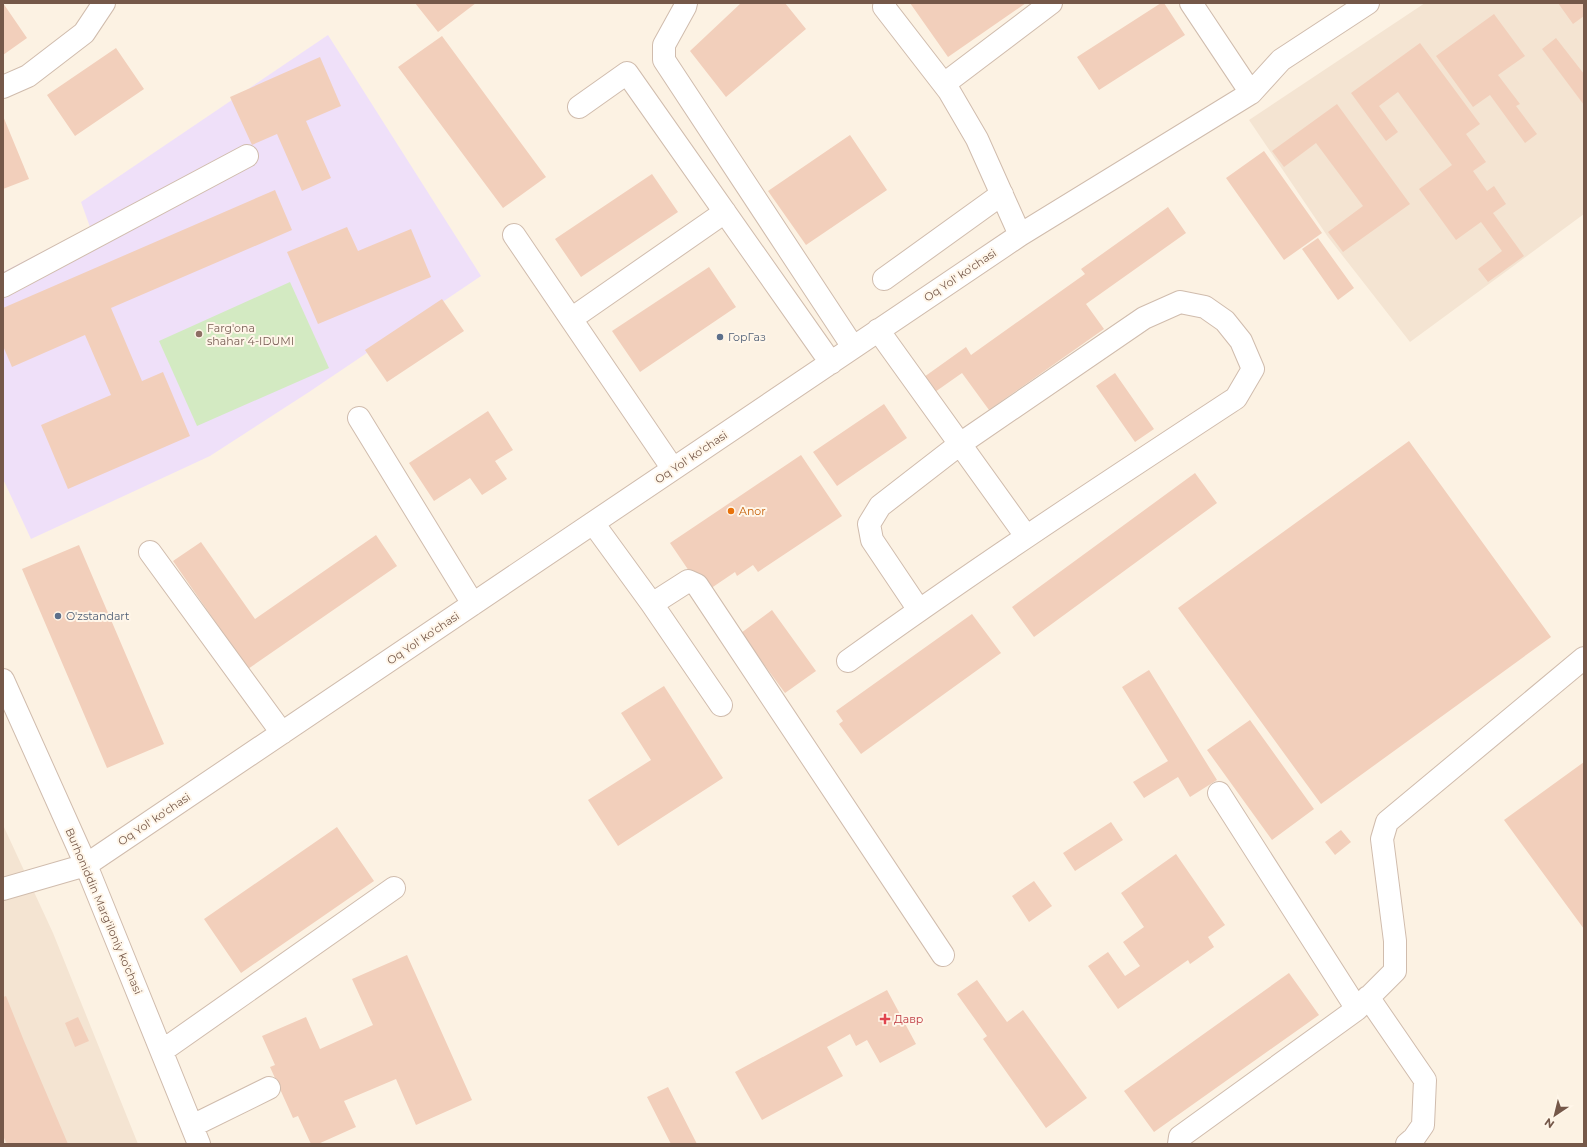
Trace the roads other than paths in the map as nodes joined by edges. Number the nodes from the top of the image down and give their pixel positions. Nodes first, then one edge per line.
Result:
1 (104, 3) edge
2 (686, 3) edge
3 (885, 3) edge
4 (1051, 3) edge
5 (1191, 3) edge
6 (1368, 3) edge
7 (944, 84) junction
8 (3, 87) edge
9 (1251, 93) junction
10 (579, 107) dead end
11 (247, 156) dead end
12 (1002, 194) junction
13 (725, 212) junction
14 (514, 235) dead end
15 (1020, 235) junction
16 (884, 279) dead end
17 (3, 286) edge
18 (572, 319) junction
19 (878, 330) junction
20 (853, 347) junction
21 (831, 363) junction
22 (359, 418) dead end
23 (960, 444) junction
24 (673, 469) junction
25 (593, 523) junction
26 (1026, 536) junction
27 (150, 552) dead end
28 (473, 604) junction
29 (652, 604) junction
30 (919, 610) junction
31 (1584, 658) edge
32 (848, 661) dead end
33 (3, 680) edge
34 (721, 706) dead end
35 (282, 733) junction
36 (1219, 793) dead end
37 (86, 865) junction
38 (394, 888) dead end
39 (3, 889) edge
40 (944, 955) dead end
41 (1363, 1003) junction
42 (162, 1051) junction
43 (270, 1088) dead end
44 (196, 1135) edge
45 (1179, 1144) edge
46 (1406, 1144) edge

1 - 8 street
2 - 20 street
3 - 7 street
4 - 7 street
5 - 9 street
6 - 9 street, Oq Yol' ko'chasi
7 - 12 street
9 - 15 street, Oq Yol' ko'chasi
10 - 13 street
11 - 17 street
12 - 15 street
12 - 16 street
13 - 18 street
13 - 21 street
14 - 18 street
15 - 19 street, Oq Yol' ko'chasi
18 - 24 street
19 - 20 street, Oq Yol' ko'chasi
19 - 23 street
20 - 21 street, Oq Yol' ko'chasi
21 - 24 street, Oq Yol' ko'chasi
22 - 28 street
23 - 26 street
23 - 26 street
23 - 30 street
24 - 25 street, Oq Yol' ko'chasi
25 - 28 street, Oq Yol' ko'chasi
25 - 29 street
26 - 30 street
27 - 35 street
28 - 35 street, Oq Yol' ko'chasi
29 - 34 street
29 - 40 street
30 - 32 street
31 - 41 street
33 - 37 street, Burhoniddin Marg'iloniy ko'chasi
35 - 37 street, Oq Yol' ko'chasi
36 - 41 street
37 - 39 street, Oq Yol' ko'chasi
37 - 42 street, Burhoniddin Marg'iloniy ko'chasi
38 - 42 street
41 - 45 street
41 - 46 street
42 - 44 street, Burhoniddin Marg'iloniy ko'chasi
43 - 44 street

